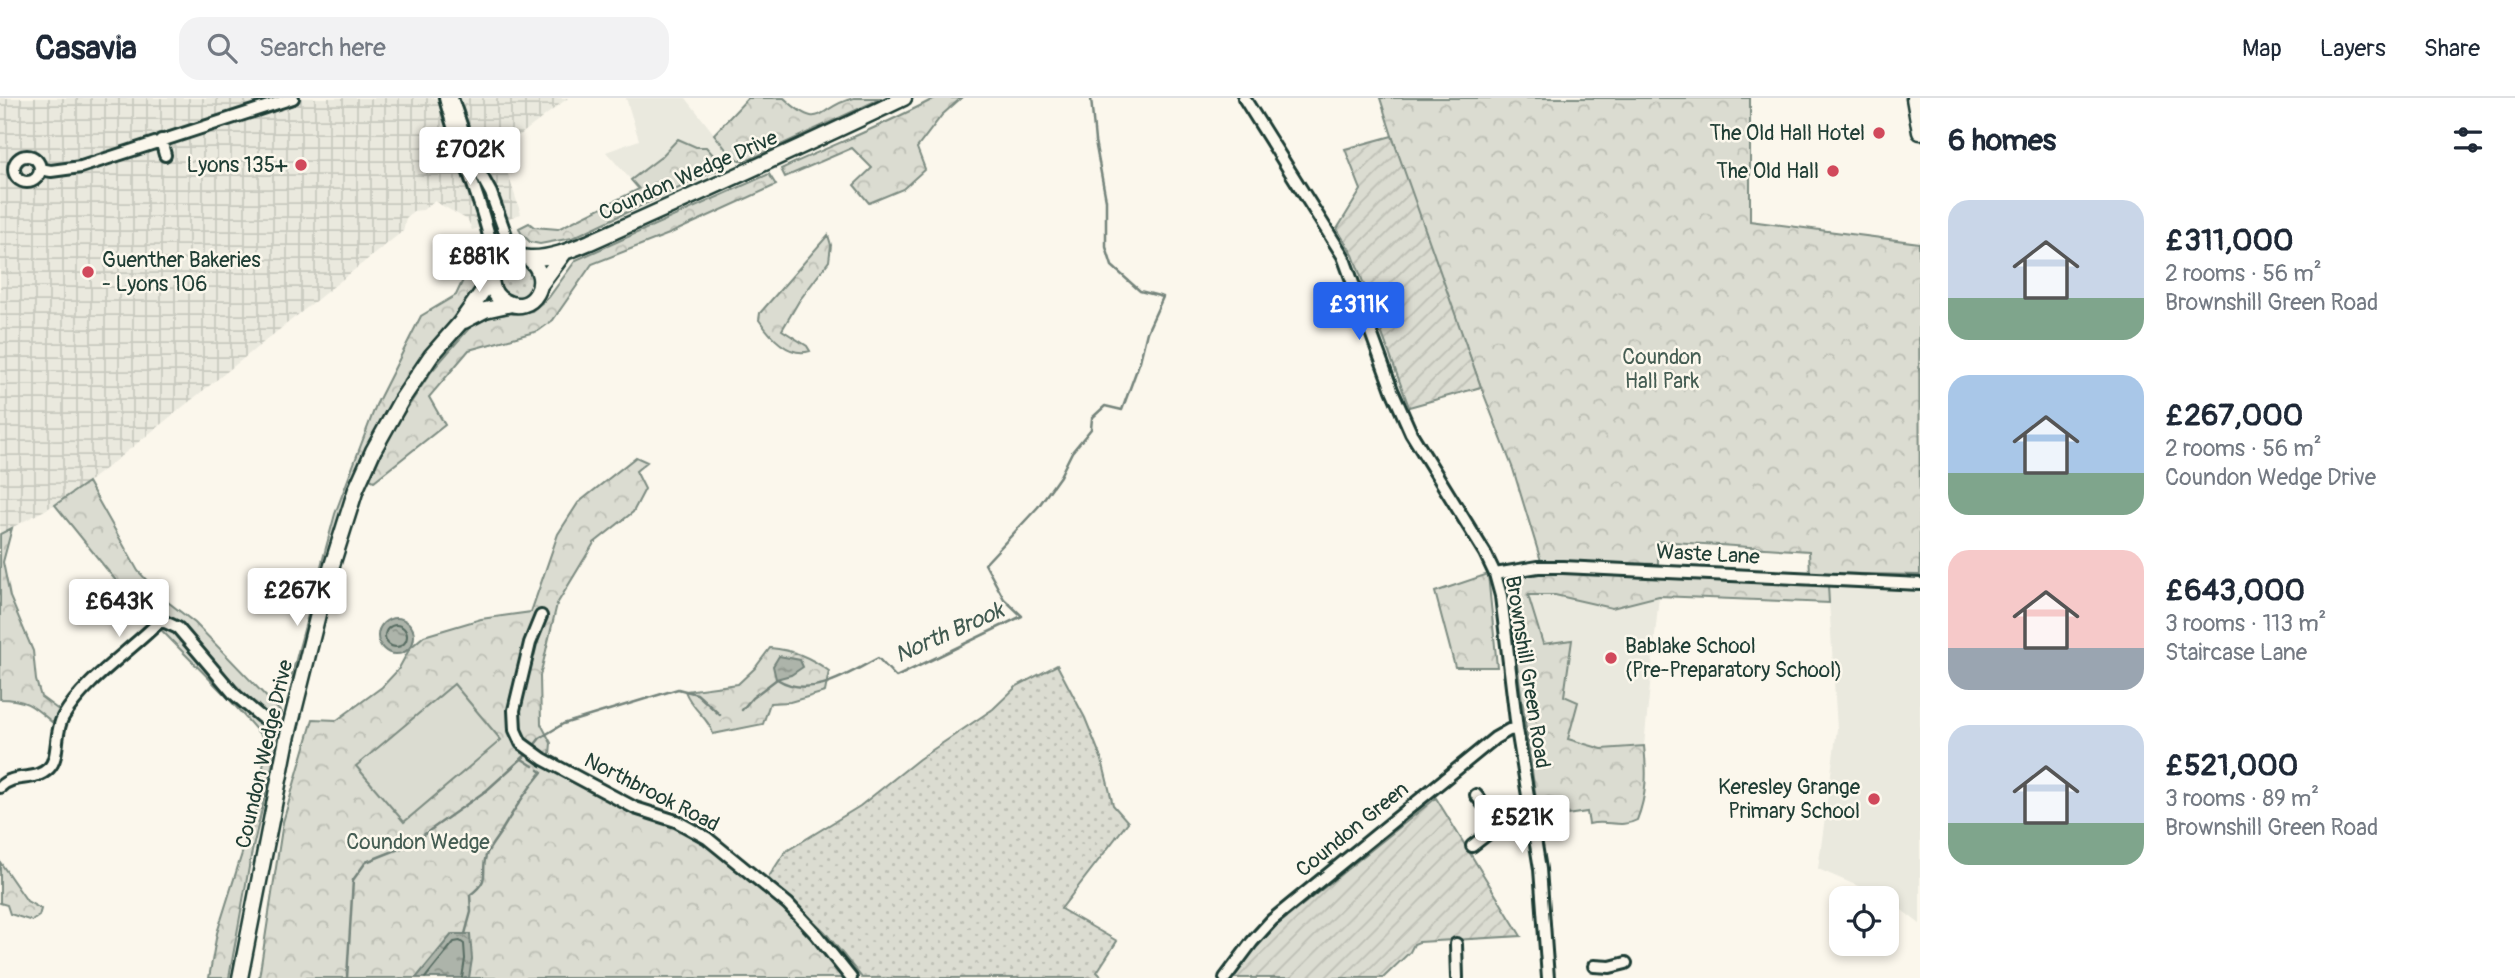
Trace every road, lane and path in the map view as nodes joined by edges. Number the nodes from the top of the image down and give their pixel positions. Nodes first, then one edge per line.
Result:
1 (293, 98) edge
2 (445, 98) edge
3 (452, 98) edge
4 (904, 98) edge
5 (1244, 98) edge
6 (1914, 98) edge
7 (1920, 132) edge
8 (160, 141) junction
9 (165, 155) dead end
10 (40, 169) dead end
11 (564, 253) junction
12 (524, 256) junction
13 (493, 272) junction
14 (541, 284) junction
15 (512, 304) junction
16 (460, 323) junction
17 (1495, 574) junction
18 (1920, 584) edge
19 (541, 616) dead end
20 (261, 717) dead end
21 (1517, 729) junction
22 (0, 787) edge
23 (1476, 795) dead end
24 (1533, 824) junction
25 (1497, 830) junction
26 (1472, 846) dead end
27 (1455, 944) dead end
28 (1626, 963) dead end
29 (1594, 967) dead end
30 (1611, 973) edge
31 (240, 978) edge
32 (851, 978) edge
33 (1225, 978) edge
34 (1457, 978) edge
35 (1548, 978) edge

1 - 8 street
2 - 13 street
3 - 12 street
4 - 11 main road, Coundon Wedge Drive
5 - 17 street, Brownshill Green Road
6 - 7 main road
8 - 9 street
8 - 10 street
11 - 12 main road, Coundon Wedge Drive
11 - 14 main road, Coundon Wedge Drive
12 - 13 main road, Coundon Wedge Drive
12 - 14 main road
13 - 15 main road
13 - 16 main road, Coundon Wedge Drive
14 - 15 main road, Coundon Wedge Drive
15 - 16 main road, Coundon Wedge Drive
16 - 31 main road, Coundon Wedge Drive
17 - 18 street, Waste Lane
17 - 21 street, Brownshill Green Road
19 - 32 street, Northbrook Road
20 - 22 street
21 - 24 street, Brownshill Green Road
21 - 33 street, Coundon Green
23 - 25 street
24 - 25 street
24 - 35 street, Brownshill Green Road
25 - 26 street
27 - 34 street
28 - 30 street
29 - 30 street

